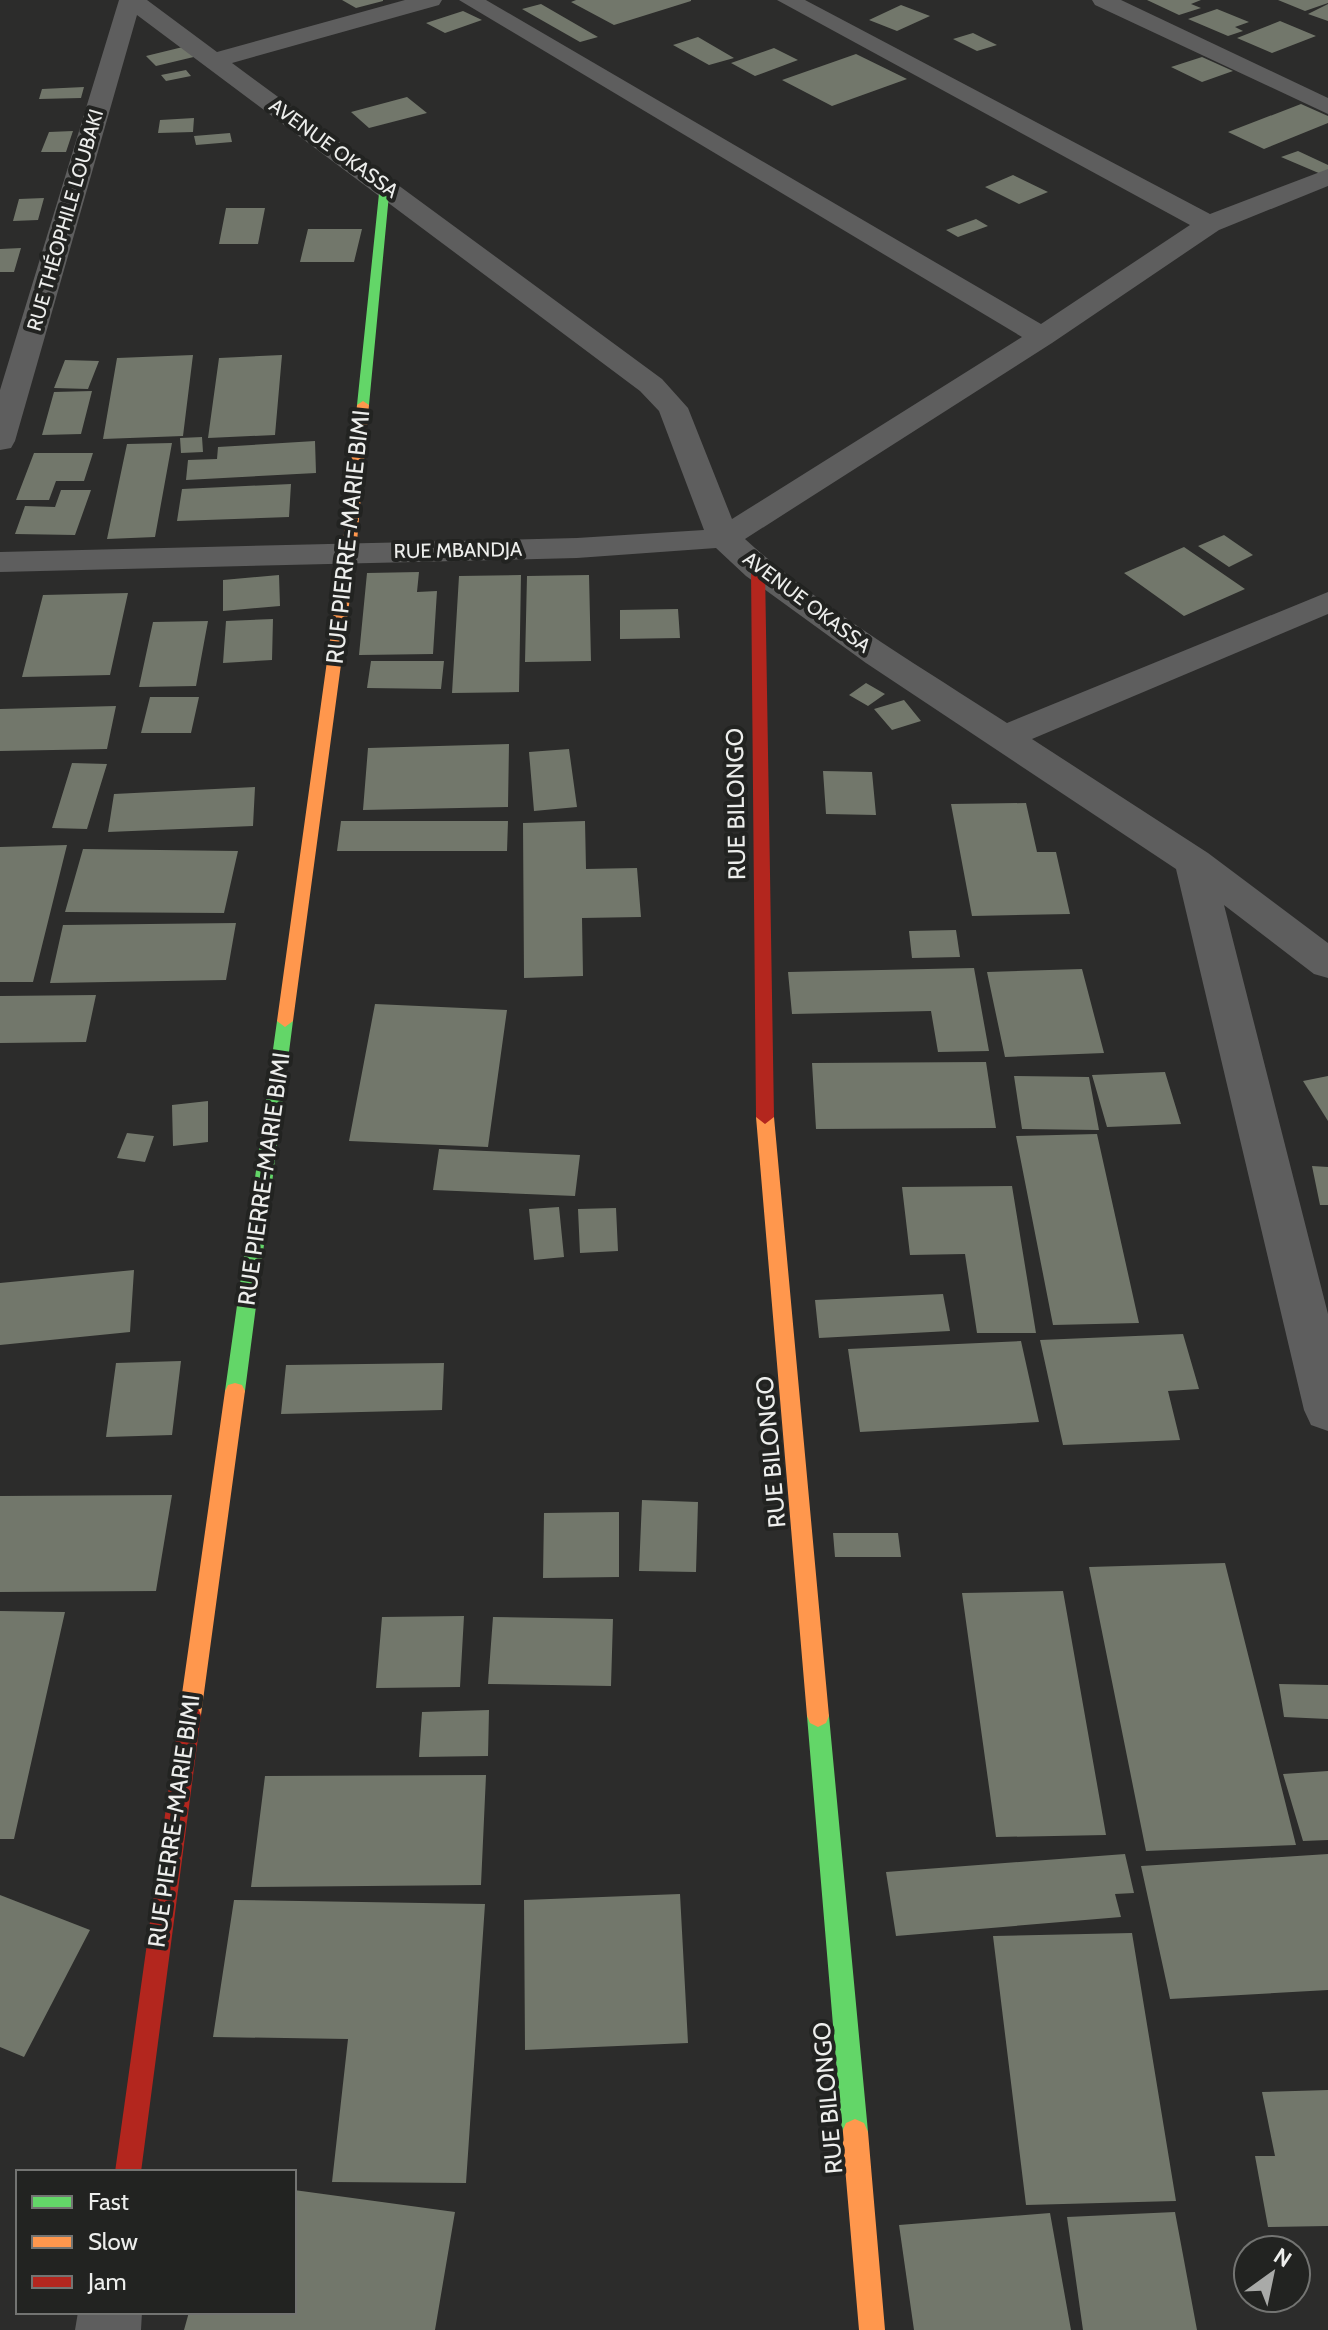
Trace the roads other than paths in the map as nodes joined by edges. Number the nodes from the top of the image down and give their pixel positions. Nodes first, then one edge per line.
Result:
1 (131, 0) edge
2 (431, 0) edge
3 (470, 0) edge
4 (788, 0) edge
5 (1103, 0) edge
6 (214, 60) junction
7 (1328, 107) edge
8 (1328, 177) edge
9 (385, 184) junction
10 (1209, 224) junction
11 (1042, 337) junction
12 (0, 441) edge
13 (724, 538) junction
14 (349, 553) junction
15 (0, 562) edge
16 (758, 569) junction
17 (1328, 602) edge
18 (1005, 737) junction
19 (1194, 862) junction
20 (1328, 964) edge
21 (1328, 1410) edge
22 (128, 2170) edge
23 (872, 2330) edge

1 - 6 street, AVENUE OKASSA
1 - 12 street, RUE THÉOPHILE LOUBAKI
2 - 6 street
3 - 11 street
4 - 10 street
5 - 7 street
6 - 9 street, AVENUE OKASSA
8 - 10 street
9 - 13 street, AVENUE OKASSA
9 - 14 street, RUE PIERRE-MARIE BIMI
10 - 11 street
11 - 13 street
13 - 14 street, RUE MBANDJA
13 - 16 street, AVENUE OKASSA
14 - 15 street, RUE MBANDJA
14 - 22 street, RUE PIERRE-MARIE BIMI
16 - 18 street, AVENUE OKASSA
16 - 23 street, RUE BILONGO
17 - 18 street
18 - 19 street, AVENUE OKASSA
19 - 20 street, AVENUE OKASSA
19 - 21 street

